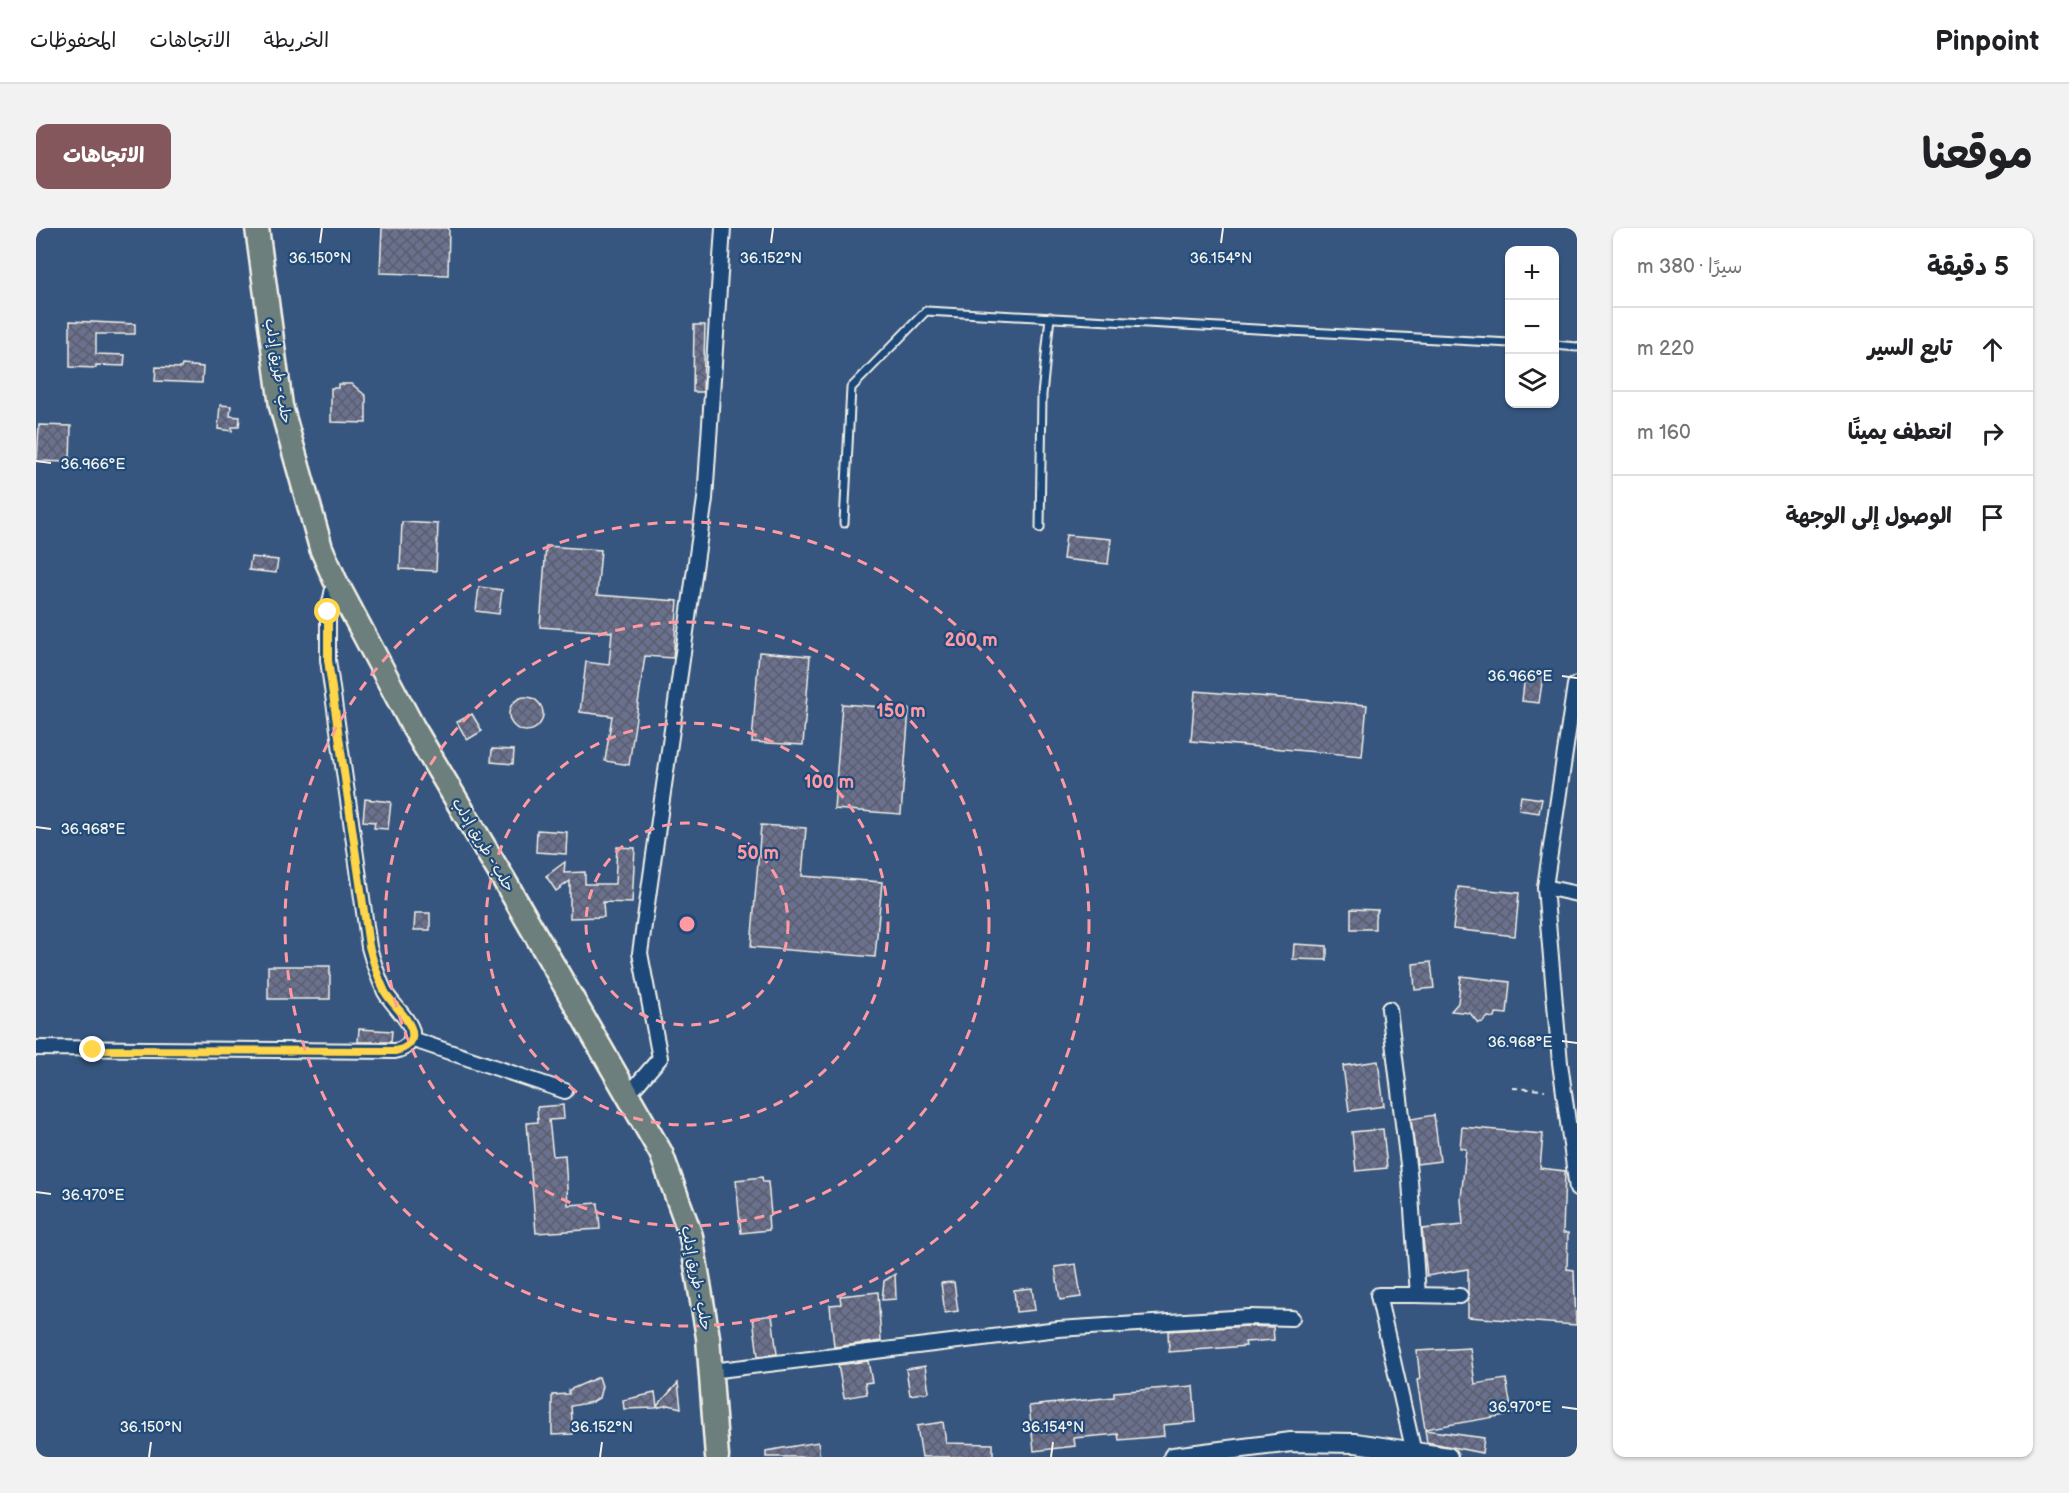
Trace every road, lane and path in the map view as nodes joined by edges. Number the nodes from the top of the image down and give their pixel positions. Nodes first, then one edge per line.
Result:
1 (257, 228) edge
2 (723, 228) edge
3 (1050, 317) junction
4 (1505, 343) edge
5 (1559, 345) edge
6 (1577, 347) edge
7 (844, 524) dead end
8 (1040, 528) dead end
9 (335, 580) junction
10 (1577, 684) edge
11 (1545, 887) junction
12 (1577, 894) edge
13 (1389, 1009) dead end
14 (411, 1039) junction
15 (36, 1048) edge
16 (1570, 1087) edge
17 (1512, 1088) dead end
18 (1545, 1090) dead end
19 (565, 1091) dead end
20 (628, 1095) junction
21 (1577, 1189) edge
22 (1413, 1295) junction
23 (1460, 1296) dead end
24 (1292, 1318) dead end
25 (711, 1371) junction
26 (1414, 1454) edge
27 (717, 1457) edge
28 (1173, 1457) edge
29 (1448, 1457) edge

1 - 9 highway, حلب - طريق إدلب
2 - 20 street
3 - 4 lane
3 - 7 lane
3 - 8 lane
5 - 6 lane
9 - 14 street
9 - 20 highway, حلب - طريق إدلب
10 - 11 street
11 - 12 street
11 - 16 street
13 - 22 street
14 - 15 street
14 - 19 street
16 - 21 street
17 - 18 path
20 - 25 highway, حلب - طريق إدلب
22 - 23 street
22 - 26 street
24 - 25 street
25 - 27 highway, حلب - طريق إدلب
26 - 28 street
26 - 29 street

